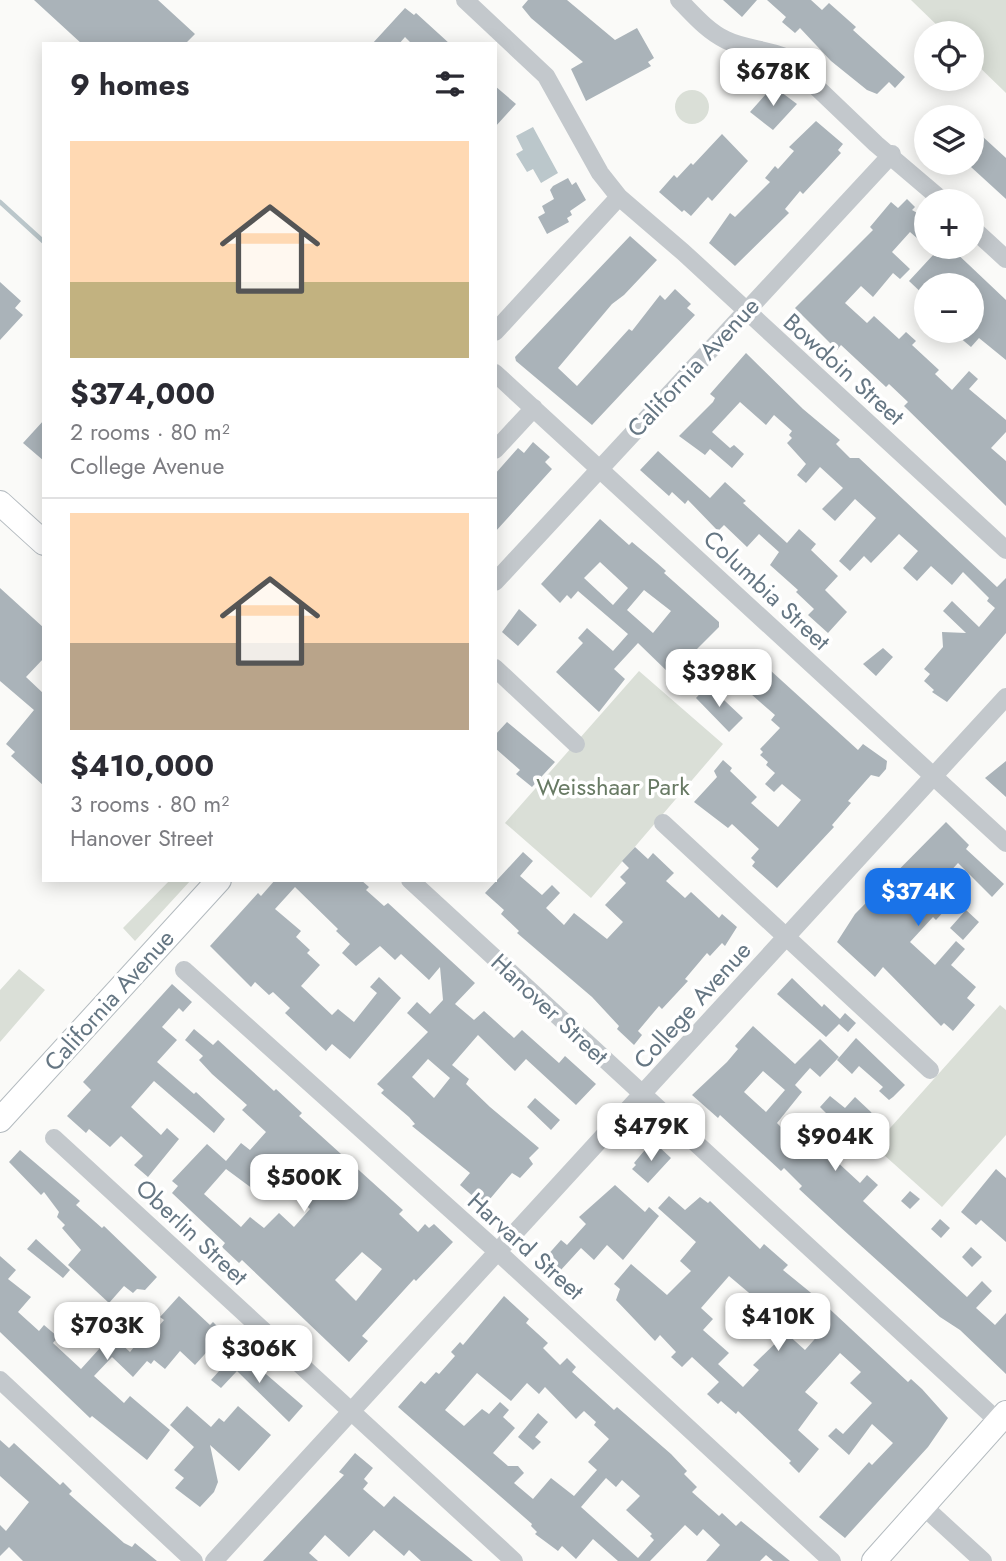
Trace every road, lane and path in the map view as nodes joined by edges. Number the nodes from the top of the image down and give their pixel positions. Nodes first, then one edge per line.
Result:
1 (465, 0) edge
2 (679, 0) edge
3 (892, 154) junction
4 (930, 189) edge
5 (619, 197) junction
6 (984, 239) edge
7 (1006, 258) edge
8 (745, 311) junction
9 (497, 330) edge
10 (497, 375) edge
11 (534, 408) junction
12 (497, 448) edge
13 (599, 469) junction
14 (0, 503) edge
15 (42, 541) edge
16 (1006, 550) edge
17 (497, 580) edge
18 (497, 670) edge
19 (1006, 697) edge
20 (576, 744) dead end
21 (933, 776) junction
22 (663, 822) dead end
23 (1006, 843) edge
24 (217, 882) edge
25 (412, 882) edge
26 (788, 936) junction
27 (184, 970) dead end
28 (930, 1070) dead end
29 (643, 1094) junction
30 (0, 1120) edge
31 (54, 1138) dead end
32 (499, 1253) junction
33 (0, 1380) edge
34 (351, 1412) junction
35 (1002, 1418) edge
36 (923, 1506) junction
37 (194, 1561) edge
38 (214, 1561) edge
39 (514, 1561) edge
40 (832, 1561) edge
41 (874, 1561) edge
42 (983, 1561) edge

1 - 5 street, Bowdoin Street
2 - 3 street
3 - 4 street
3 - 8 street, California Avenue
5 - 8 street, Bowdoin Street
5 - 9 street
6 - 7 street
8 - 13 street, California Avenue
8 - 16 street, Bowdoin Street
10 - 11 street, Columbia Street
11 - 12 street
11 - 13 street, Columbia Street
13 - 17 street, California Avenue
13 - 21 street, Columbia Street
14 - 15 street
18 - 20 street
19 - 21 street, College Avenue
21 - 23 street, Columbia Street
21 - 26 street, College Avenue
22 - 26 street
24 - 30 street, California Avenue
25 - 29 street, Hanover Street
26 - 28 street
26 - 29 street, College Avenue
27 - 32 street, Harvard Street
29 - 32 street, College Avenue
29 - 35 street, Hanover Street
31 - 34 street, Oberlin Street
32 - 34 street, College Avenue
32 - 40 street, Harvard Street
33 - 37 street
34 - 38 street, College Avenue
34 - 39 street, Oberlin Street
35 - 36 street
36 - 41 street
36 - 42 street

